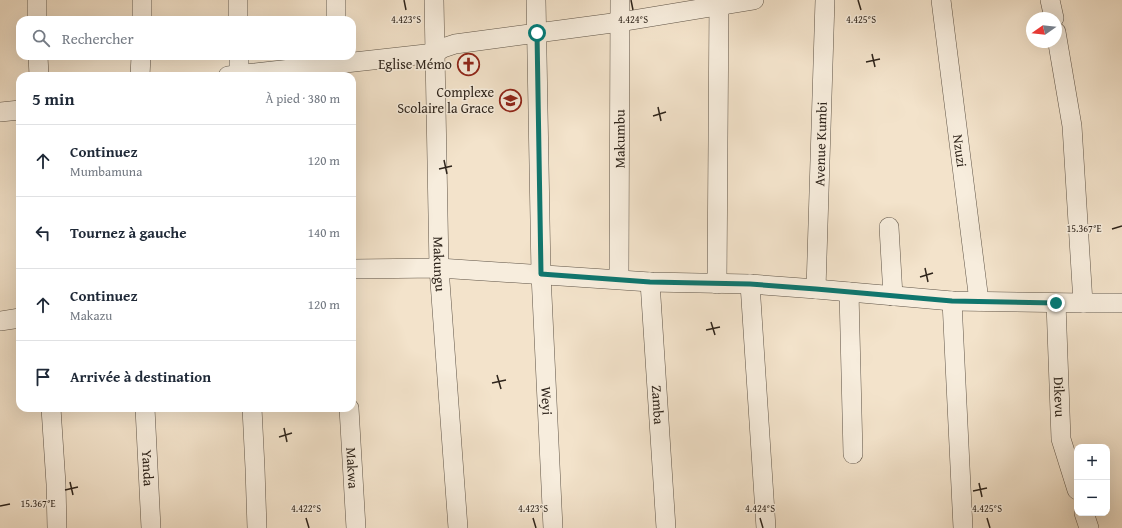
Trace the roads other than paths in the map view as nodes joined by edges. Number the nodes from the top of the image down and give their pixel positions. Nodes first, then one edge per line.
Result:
1 (37, 0) edge
2 (142, 0) edge
3 (238, 0) edge
4 (336, 0) edge
5 (434, 0) edge
6 (536, 0) edge
7 (620, 0) edge
8 (754, 0) edge
9 (825, 0) edge
10 (941, 0) edge
11 (1050, 0) edge
12 (719, 3) edge
13 (1053, 12) edge
14 (38, 16) edge
15 (142, 16) edge
16 (238, 16) edge
17 (336, 16) edge
18 (620, 22) junction
19 (537, 33) junction
20 (1059, 48) edge
21 (435, 53) junction
22 (38, 60) edge
23 (141, 60) edge
24 (336, 66) edge
25 (236, 71) edge
26 (39, 72) edge
27 (140, 72) edge
28 (16, 110) edge
29 (0, 112) edge
30 (889, 227) dead end
31 (438, 268) junction
32 (356, 269) edge
33 (541, 274) junction
34 (619, 279) junction
35 (650, 282) junction
36 (717, 284) junction
37 (750, 284) junction
38 (816, 289) junction
39 (849, 292) junction
40 (893, 296) junction
41 (952, 301) junction
42 (979, 302) junction
43 (1056, 303) junction
44 (1083, 303) junction
45 (1120, 303) edge
46 (16, 319) edge
47 (0, 322) edge
48 (52, 412) edge
49 (145, 412) edge
50 (252, 412) edge
51 (349, 412) edge
52 (853, 454) dead end
53 (1074, 480) edge
54 (1085, 516) edge
55 (57, 528) edge
56 (151, 528) edge
57 (257, 528) edge
58 (356, 528) edge
59 (458, 528) edge
60 (553, 528) edge
61 (666, 528) edge
62 (766, 528) edge
63 (962, 528) edge
64 (1089, 528) edge

1 - 14 street
2 - 15 street
3 - 16 street
4 - 17 street
5 - 21 street, Makungu
6 - 19 street, Weyi
7 - 18 street, Makumbu
8 - 12 street
9 - 38 street, Avenue Kumbi
10 - 42 street, Nzuzi
11 - 13 street
12 - 18 street
12 - 36 street
18 - 19 street
18 - 34 street, Makumbu
19 - 21 street
19 - 33 street, Weyi
20 - 44 street
21 - 24 street
21 - 31 street, Makungu
22 - 26 street
23 - 27 street
24 - 25 street
28 - 29 street
30 - 40 street
31 - 32 street
31 - 33 street
31 - 59 street, Makungu
33 - 34 street
33 - 60 street, Weyi
34 - 35 street
35 - 36 street
35 - 61 street, Zamba
36 - 37 street
37 - 38 street
37 - 62 street
38 - 39 street
39 - 40 street
39 - 52 street
40 - 41 street
41 - 42 street
41 - 63 street
42 - 43 street
43 - 44 street
43 - 53 street, Dikevu
44 - 45 street
46 - 47 street
48 - 55 street
49 - 56 street, Yanda
50 - 57 street
51 - 58 street, Makwa
54 - 64 street

